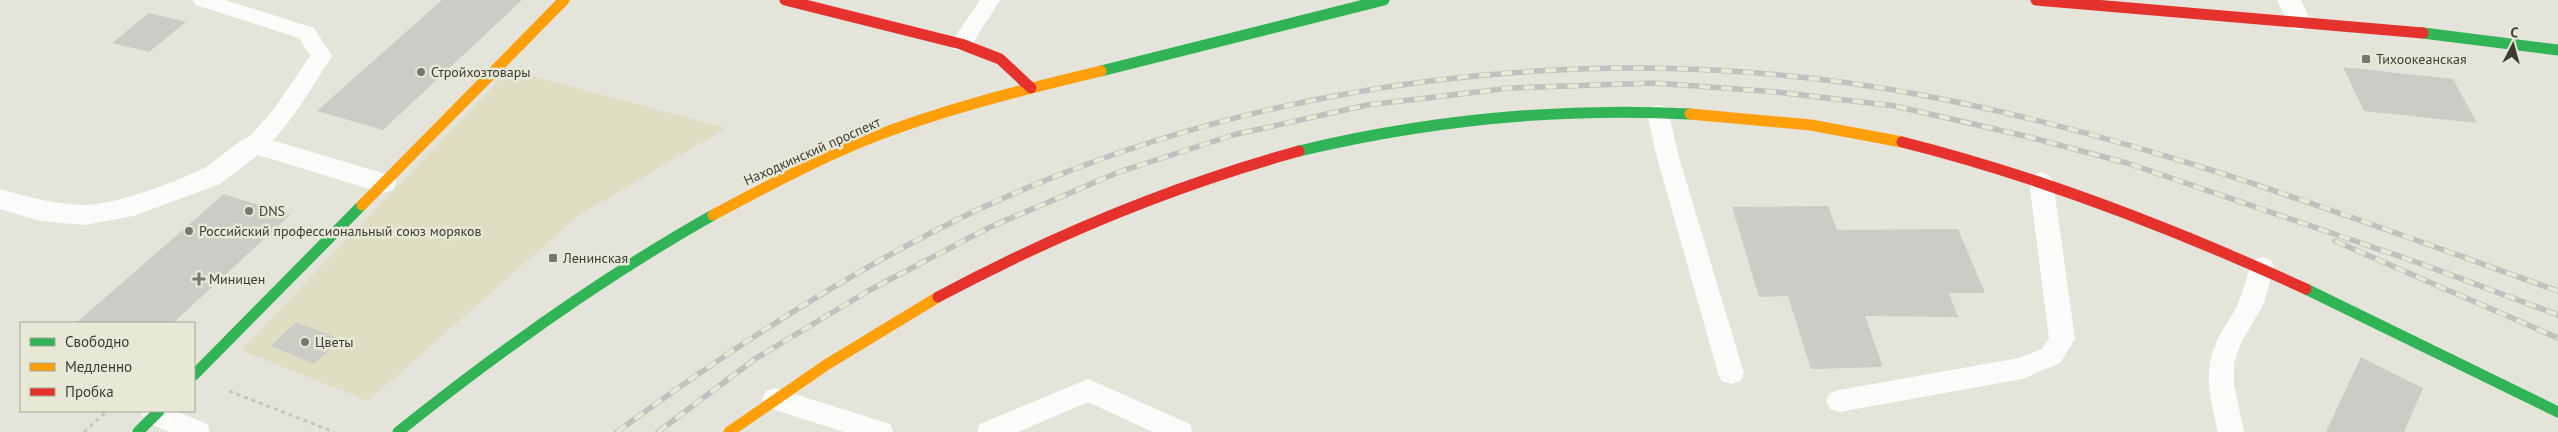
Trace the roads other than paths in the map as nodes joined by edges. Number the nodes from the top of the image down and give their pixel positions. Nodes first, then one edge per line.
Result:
1 (203, 0) edge
2 (564, 0) edge
3 (785, 0) edge
4 (990, 0) edge
5 (1384, 0) edge
6 (2036, 0) edge
7 (2289, 0) edge
8 (2298, 22) junction
9 (961, 44) junction
10 (2558, 50) edge
11 (1031, 88) junction
12 (1658, 113) junction
13 (254, 144) junction
14 (2041, 181) junction
15 (383, 183) junction
16 (0, 199) edge
17 (2262, 267) junction
18 (1731, 373) dead end
19 (195, 374) edge
20 (775, 399) junction
21 (1839, 400) dead end
22 (2558, 412) edge
23 (151, 419) edge
24 (197, 432) edge
25 (398, 432) edge
26 (729, 432) edge
27 (880, 432) edge
28 (990, 432) edge
29 (1180, 432) edge
30 (2231, 432) edge

1 - 13 lane
2 - 15 street
3 - 9 street
4 - 9 lane
5 - 11 street, Находкинский проспект
6 - 8 street
7 - 8 street
8 - 10 street
9 - 11 street
11 - 25 street, Находкинский проспект
12 - 14 street
12 - 18 lane
12 - 20 street
13 - 15 street
13 - 16 street
14 - 17 street
14 - 21 lane
15 - 19 street
17 - 22 street
17 - 30 lane
20 - 26 street
20 - 27 lane
23 - 24 lane
28 - 29 lane

